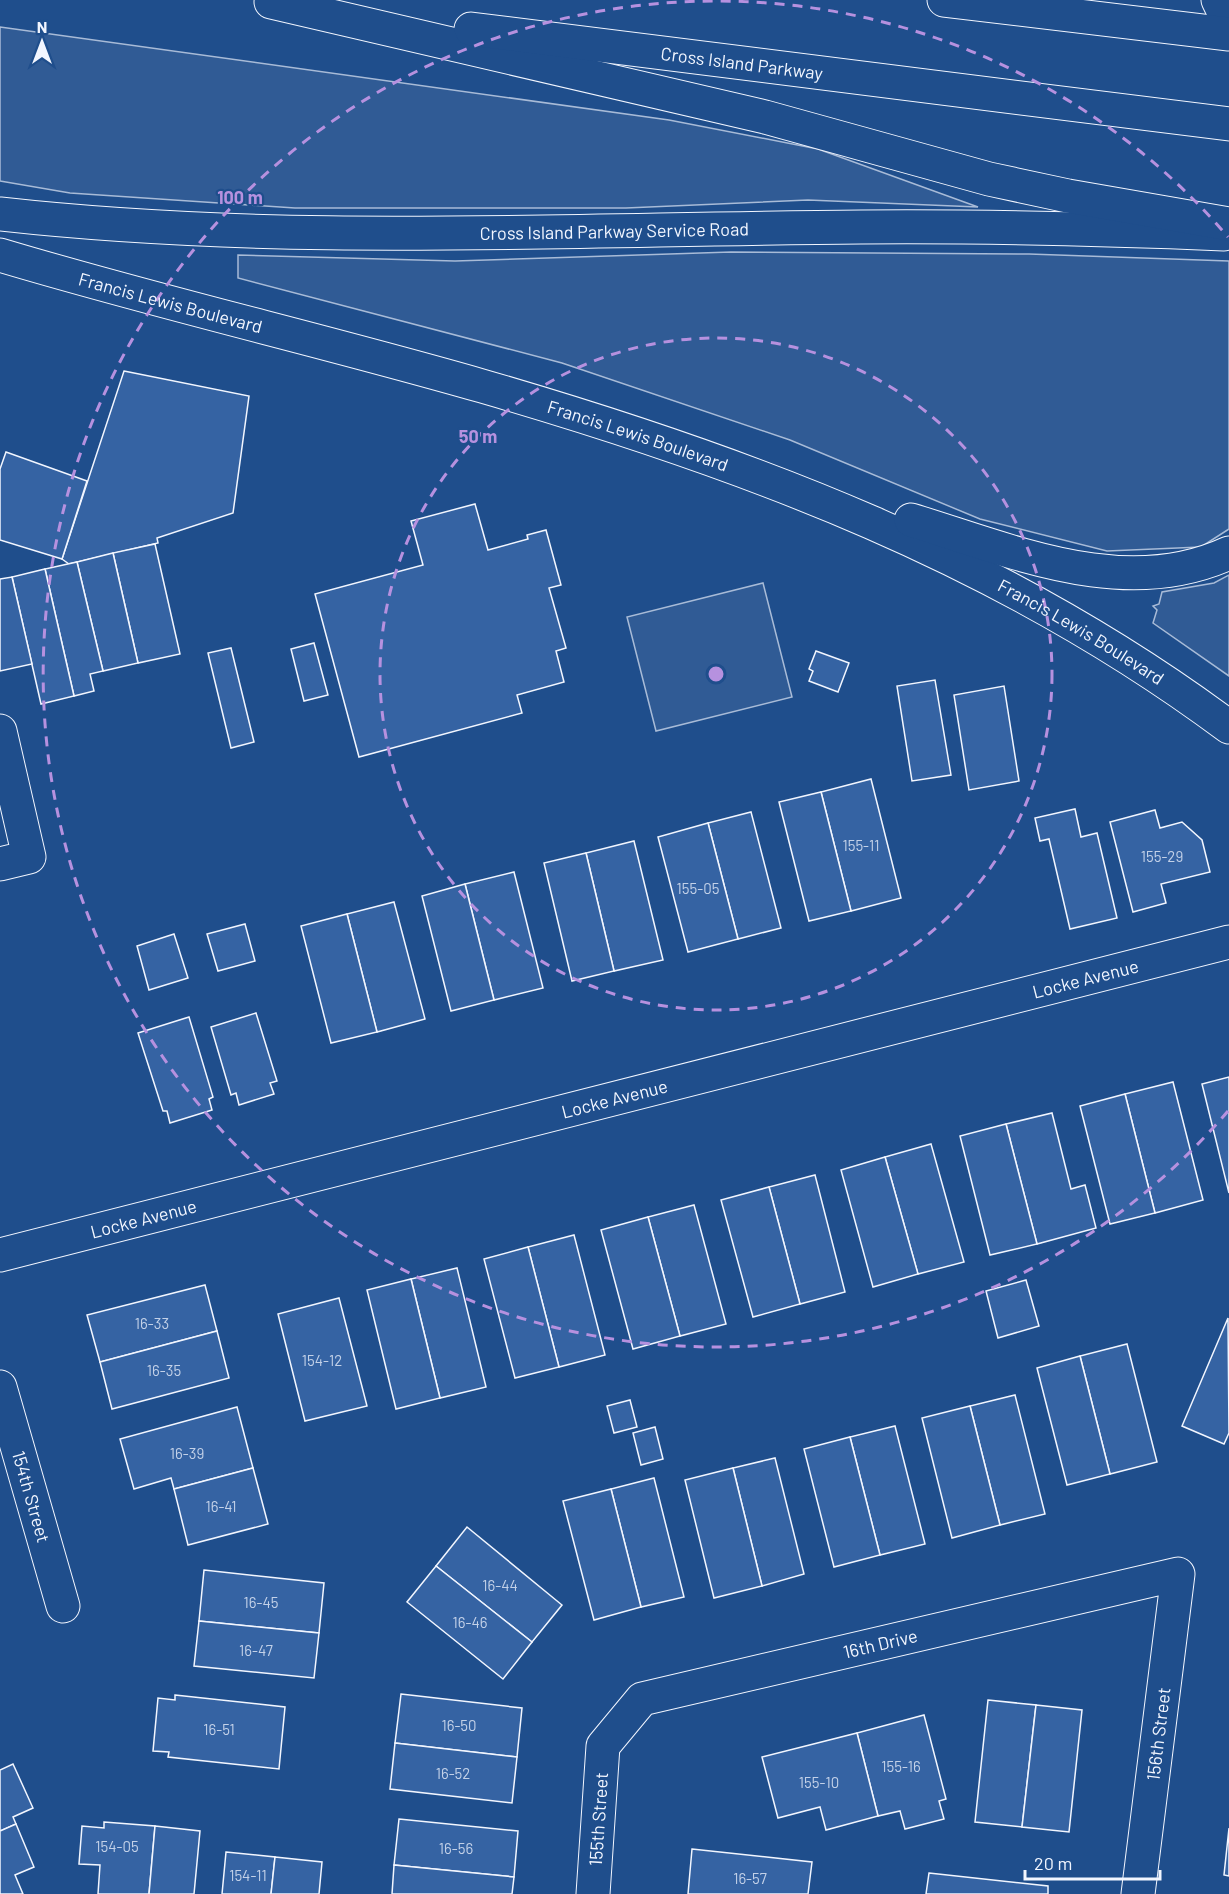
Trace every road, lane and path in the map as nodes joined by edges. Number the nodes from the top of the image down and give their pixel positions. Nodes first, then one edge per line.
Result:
1 (944, 0) edge
2 (1218, 0) edge
3 (263, 1) edge
4 (1229, 23) edge
5 (1229, 34) edge
6 (1229, 124) edge
7 (0, 214) edge
8 (1229, 224) edge
9 (1229, 234) edge
10 (0, 255) edge
11 (703, 458) junction
12 (1229, 554) edge
13 (1229, 727) edge
14 (0, 731) edge
15 (0, 864) edge
16 (1229, 942) edge
17 (0, 1255) edge
18 (0, 1387) edge
19 (1178, 1574) joint
20 (63, 1606) dead end
21 (603, 1746) joint
22 (593, 1894) edge
23 (1138, 1894) edge

1 - 5 main road
2 - 4 main road
3 - 6 main road, Cross Island Parkway
3 - 8 main road
7 - 9 main road, Cross Island Parkway Service Road
10 - 11 main road, Francis Lewis Boulevard
11 - 12 main road
11 - 13 main road, Francis Lewis Boulevard
14 - 15 main road
16 - 17 main road, Locke Avenue
18 - 20 main road, 154th Street
19 - 21 main road, 16th Drive
19 - 23 main road, 156th Street
21 - 22 main road, 155th Street

